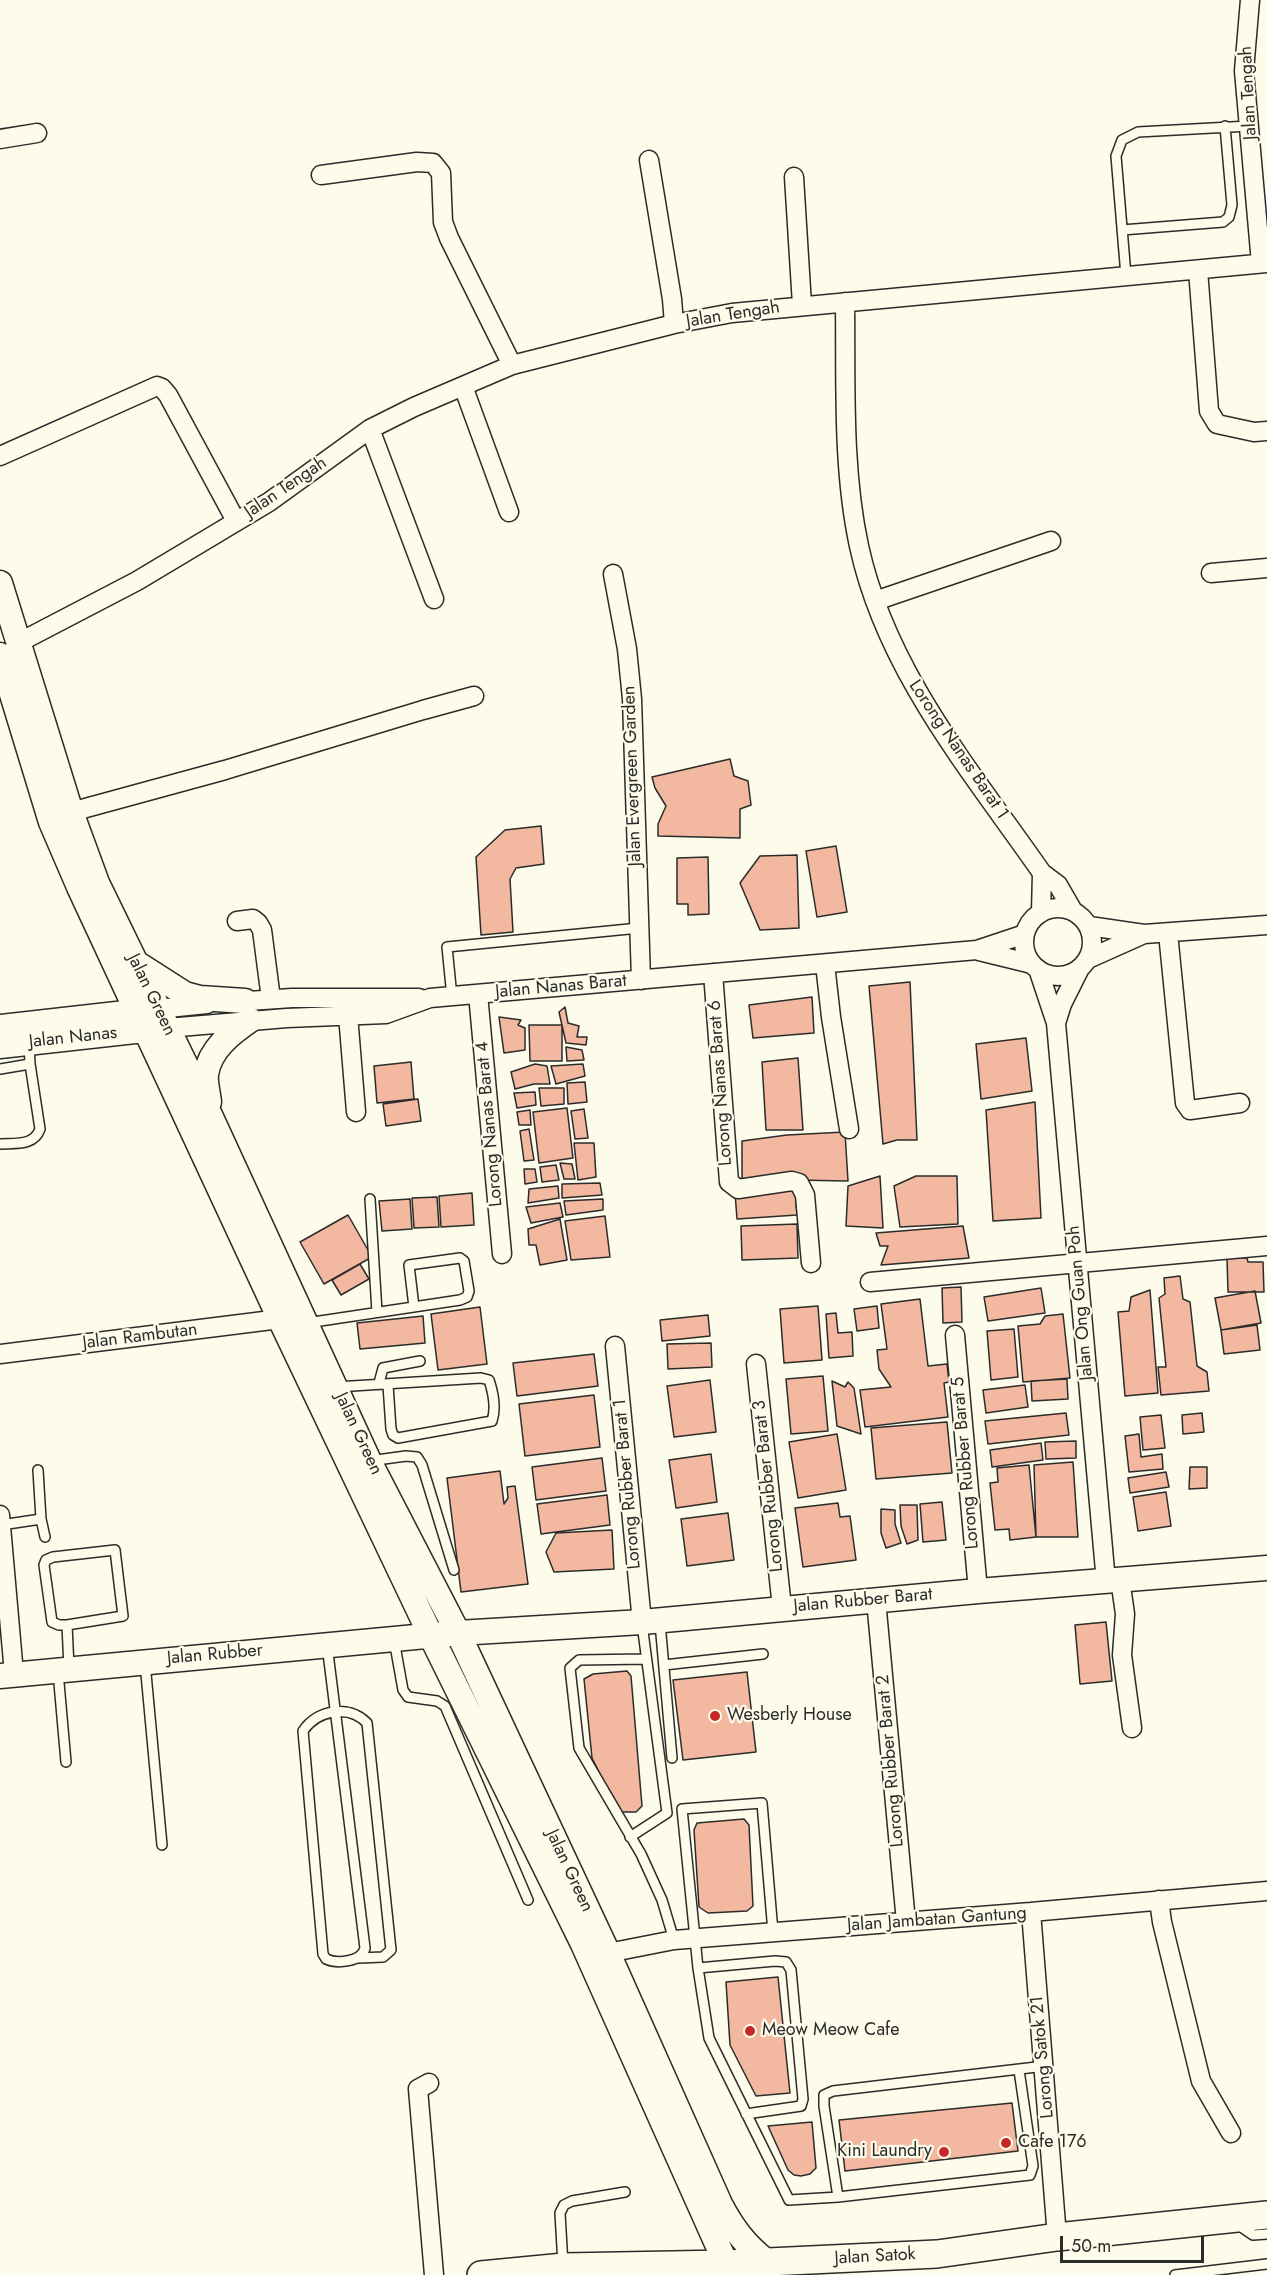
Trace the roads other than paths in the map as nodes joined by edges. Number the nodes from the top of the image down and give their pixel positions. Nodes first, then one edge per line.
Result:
1 (1250, 0) edge
2 (1225, 126) junction
3 (1249, 126) junction
4 (37, 133) dead end
5 (0, 139) edge
6 (649, 160) dead end
7 (321, 175) dead end
8 (794, 177) dead end
9 (1122, 230) junction
10 (1264, 263) edge
11 (1198, 270) junction
12 (1126, 276) junction
13 (845, 302) junction
14 (801, 305) junction
15 (674, 324) junction
16 (512, 365) junction
17 (463, 386) junction
18 (370, 429) junction
19 (1267, 431) edge
20 (0, 456) edge
21 (509, 512) dead end
22 (236, 521) junction
23 (1051, 541) dead end
24 (1267, 568) edge
25 (1211, 573) dead end
26 (614, 574) dead end
27 (0, 584) edge
28 (434, 600) dead end
29 (875, 601) junction
30 (9, 649) edge
31 (474, 696) dead end
32 (71, 812) junction
33 (1042, 873) junction
34 (1073, 911) junction
35 (1041, 913) junction
36 (237, 921) dead end
37 (1267, 925) edge
38 (1089, 926) junction
39 (639, 928) junction
40 (1168, 933) junction
41 (1025, 934) junction
42 (1144, 934) junction
43 (977, 950) junction
44 (133, 960) junction
45 (825, 963) junction
46 (1084, 964) junction
47 (1035, 967) junction
48 (713, 974) junction
49 (641, 980) junction
50 (478, 994) junction
51 (452, 997) junction
52 (430, 998) junction
53 (271, 999) junction
54 (247, 1011) junction
55 (348, 1015) junction
56 (152, 1020) junction
57 (1056, 1023) junction
58 (0, 1027) edge
59 (0, 1046) edge
60 (30, 1054) junction
61 (0, 1069) edge
62 (1240, 1103) dead end
63 (356, 1112) dead end
64 (210, 1115) junction
65 (849, 1129) dead end
66 (0, 1144) edge
67 (370, 1199) dead end
68 (1267, 1245) edge
69 (502, 1254) dead end
70 (1077, 1262) junction
71 (811, 1263) dead end
72 (870, 1282) dead end
73 (414, 1307) junction
74 (377, 1312) junction
75 (280, 1319) junction
76 (305, 1324) junction
77 (955, 1335) dead end
78 (615, 1346) dead end
79 (0, 1354) edge
80 (420, 1361) dead end
81 (756, 1364) dead end
82 (383, 1384) junction
83 (336, 1387) junction
84 (369, 1461) junction
85 (38, 1470) dead end
86 (41, 1519) junction
87 (0, 1520) edge
88 (45, 1537) dead end
89 (1267, 1568) edge
90 (454, 1570) dead end
91 (1113, 1580) junction
92 (978, 1591) junction
93 (876, 1600) junction
94 (782, 1608) junction
95 (651, 1621) junction
96 (67, 1625) junction
97 (458, 1633) junction
98 (431, 1636) junction
99 (394, 1640) junction
100 (327, 1645) junction
101 (763, 1654) dead end
102 (646, 1659) junction
103 (144, 1661) junction
104 (664, 1665) junction
105 (63, 1669) junction
106 (7, 1675) edge
107 (336, 1712) junction
108 (1132, 1728) dead end
109 (672, 1758) dead end
110 (66, 1762) dead end
111 (682, 1809) junction
112 (667, 1813) junction
113 (630, 1837) junction
114 (162, 1845) dead end
115 (1267, 1891) edge
116 (528, 1899) dead end
117 (1159, 1900) junction
118 (1031, 1912) junction
119 (906, 1922) junction
120 (772, 1932) junction
121 (695, 1938) junction
122 (674, 1940) junction
123 (608, 1953) junction
124 (359, 1958) junction
125 (698, 1968) junction
126 (1044, 2066) junction
127 (1019, 2070) junction
128 (429, 2083) dead end
129 (746, 2114) junction
130 (1231, 2133) dead end
131 (625, 2192) dead end
132 (838, 2198) junction
133 (1267, 2215) edge
134 (1230, 2219) junction
135 (1267, 2234) edge
136 (1058, 2237) junction
137 (830, 2259) junction
138 (766, 2260) junction
139 (1267, 2264) edge
140 (564, 2267) junction
141 (729, 2269) edge
142 (434, 2275) edge
143 (481, 2275) edge
144 (793, 2275) edge
145 (1175, 2275) edge

1 - 3 street, Jalan Tengah
2 - 3 lane
2 - 9 lane
2 - 9 lane
3 - 10 street, Jalan Tengah
4 - 5 street
6 - 15 street
7 - 16 street
8 - 14 street
9 - 12 lane
10 - 11 street, Jalan Tengah
11 - 12 street, Jalan Tengah
11 - 19 street
12 - 13 street, Jalan Tengah
13 - 14 street, Jalan Tengah
13 - 29 street, Lorong Nanas Barat 1
14 - 15 street, Jalan Tengah
15 - 16 street, Jalan Tengah
16 - 17 street, Jalan Tengah
17 - 18 street, Jalan Tengah
17 - 21 street
18 - 22 street, Jalan Tengah
18 - 28 street
20 - 22 street
22 - 30 street, Jalan Tengah
23 - 29 street
24 - 25 street
26 - 39 street, Jalan Evergreen Garden
27 - 30 main road, Jalan Green
29 - 33 street, Lorong Nanas Barat 1
30 - 32 main road, Jalan Green
30 - 56 main road, Jalan Green
31 - 32 street
32 - 44 main road, Jalan Green
33 - 34 street, Lorong Nanas Barat 1
33 - 35 street
34 - 35 street
34 - 38 street
35 - 41 street
36 - 53 street
37 - 40 street
38 - 42 street
38 - 46 street
39 - 49 street, Jalan Evergreen Garden
39 - 51 lane
40 - 42 street
40 - 62 street
41 - 43 street, Jalan Nanas Barat
41 - 47 street
42 - 46 street
43 - 45 street, Jalan Nanas Barat
43 - 47 street, Jalan Nanas Barat
44 - 54 main road
44 - 56 main road, Jalan Green
45 - 48 street, Jalan Nanas Barat
45 - 65 street
46 - 47 street
46 - 57 street, Jalan Ong Guan Poh
47 - 57 street, Jalan Ong Guan Poh
48 - 49 street, Jalan Nanas Barat
48 - 71 street, Lorong Nanas Barat 6
49 - 50 street, Jalan Nanas Barat
50 - 51 street, Jalan Nanas Barat
50 - 69 street, Lorong Nanas Barat 4
51 - 52 street, Jalan Nanas Barat
52 - 53 street
52 - 55 street, Jalan Nanas Barat
53 - 54 street
54 - 55 street, Jalan Nanas Barat
54 - 56 street
54 - 64 main road
55 - 63 street
56 - 58 main road, Jalan Nanas
56 - 60 main road, Jalan Nanas
56 - 64 main road, Jalan Green
56 - 75 main road, Jalan Green
57 - 70 street, Jalan Ong Guan Poh
59 - 60 main road, Jalan Nanas
60 - 61 lane
60 - 66 lane
64 - 76 main road, Jalan Green
67 - 74 lane
68 - 70 street
70 - 72 street
70 - 91 street, Jalan Ong Guan Poh
73 - 73 lane
73 - 74 lane
74 - 76 lane
75 - 79 street, Jalan Rambutan
75 - 98 main road, Jalan Green
76 - 83 main road, Jalan Green
77 - 92 street, Lorong Rubber Barat 5
78 - 95 street, Lorong Rubber Barat 1
80 - 82 lane
81 - 94 street, Lorong Rubber Barat 3
82 - 82 lane
82 - 83 lane
83 - 84 main road, Jalan Green
84 - 90 lane
84 - 97 main road, Jalan Green
85 - 86 lane
86 - 87 lane
86 - 88 lane
87 - 106 street
89 - 91 main road, Jalan Rubber Barat
91 - 92 main road, Jalan Rubber Barat
91 - 108 street, Jalan Ong Guan Poh
92 - 93 main road, Jalan Rubber Barat
93 - 94 main road, Jalan Rubber Barat
93 - 119 street, Lorong Rubber Barat 2
94 - 95 main road, Jalan Rubber Barat
95 - 97 main road, Jalan Rubber Barat
95 - 102 lane
95 - 104 lane
96 - 96 lane
96 - 105 lane
97 - 98 main road, Jalan Rubber Barat
97 - 123 main road, Jalan Green
98 - 99 main road, Jalan Rubber
98 - 141 main road, Jalan Green
99 - 100 main road, Jalan Rubber
99 - 116 lane
100 - 103 main road, Jalan Rubber
100 - 107 lane
101 - 104 lane
102 - 112 lane
102 - 113 lane
103 - 105 main road, Jalan Rubber
103 - 114 lane
104 - 109 lane
105 - 106 main road, Jalan Rubber
105 - 110 lane
107 - 124 lane
107 - 124 lane
107 - 124 lane
111 - 112 lane
111 - 120 lane
111 - 121 lane
112 - 113 lane
113 - 122 lane
115 - 117 street, Jalan Jambatan Gantung
117 - 118 street, Jalan Jambatan Gantung
117 - 130 street
118 - 119 street, Jalan Jambatan Gantung
118 - 126 street, Lorong Satok 21
119 - 120 street, Jalan Jambatan Gantung
120 - 121 street, Jalan Jambatan Gantung
121 - 122 street, Jalan Jambatan Gantung
121 - 125 lane
122 - 123 street, Jalan Jambatan Gantung
123 - 138 main road, Jalan Green
125 - 129 lane
125 - 129 lane
126 - 127 lane
126 - 136 street, Lorong Satok 21
127 - 132 lane
127 - 132 lane
128 - 142 street
129 - 132 lane
131 - 140 lane
133 - 134 main road, Jalan Satok
134 - 135 lane
134 - 136 main road, Jalan Satok
136 - 137 main road, Jalan Satok
137 - 138 main road, Jalan Satok
137 - 144 main road
138 - 141 main road, Jalan Satok
139 - 145 lane
140 - 141 main road, Jalan Satok
140 - 143 main road, Jalan Satok

